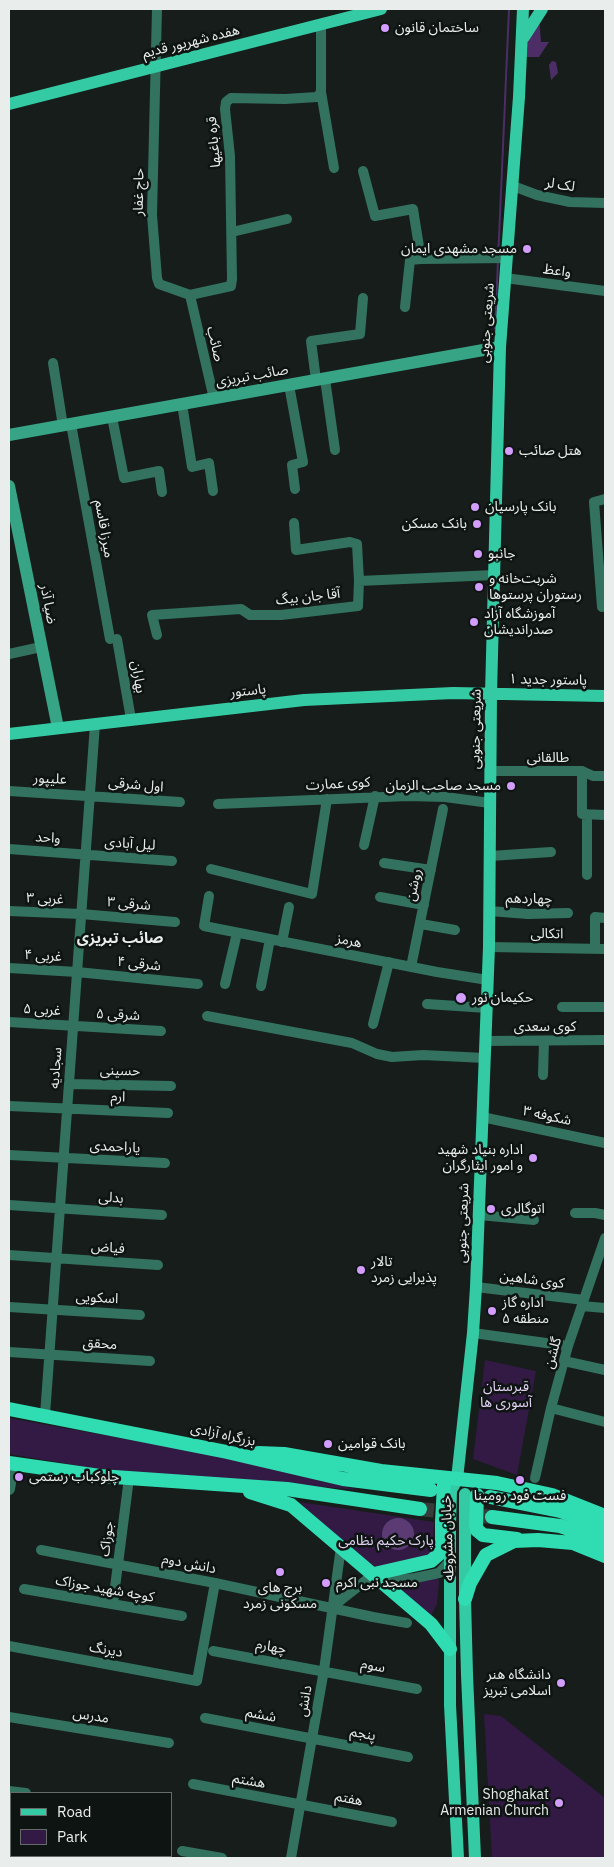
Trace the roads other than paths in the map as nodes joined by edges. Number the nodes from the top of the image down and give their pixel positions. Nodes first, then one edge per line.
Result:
1 (156, 9) edge
2 (381, 9) edge
3 (523, 9) edge
4 (542, 9) edge
5 (321, 24) junction
6 (523, 39) junction
7 (155, 67) junction
8 (320, 92) junction
9 (9, 104) edge
10 (334, 168) dead end
11 (363, 171) dead end
12 (513, 186) junction
13 (605, 203) edge
14 (287, 219) dead end
15 (232, 232) junction
16 (421, 258) junction
17 (507, 258) junction
18 (505, 278) junction
19 (605, 291) edge
20 (190, 295) junction
21 (363, 298) dead end
22 (405, 307) dead end
23 (500, 347) junction
24 (53, 363) dead end
25 (320, 379) junction
26 (289, 385) junction
27 (214, 398) junction
28 (182, 404) junction
29 (112, 417) junction
30 (67, 425) junction
31 (9, 436) edge
32 (335, 450) dead end
33 (9, 486) edge
34 (295, 489) dead end
35 (213, 491) dead end
36 (162, 492) dead end
37 (605, 499) edge
38 (294, 523) dead end
39 (494, 575) junction
40 (359, 581) junction
41 (602, 607) dead end
42 (157, 635) dead end
43 (114, 639) joint
44 (41, 647) junction
45 (9, 654) edge
46 (491, 694) junction
47 (605, 696) edge
48 (131, 719) junction
49 (95, 724) junction
50 (58, 728) junction
51 (9, 734) edge
52 (490, 771) junction
53 (582, 772) junction
54 (605, 776) edge
55 (9, 791) edge
56 (90, 795) junction
57 (375, 796) junction
58 (327, 799) junction
59 (180, 802) dead end
60 (490, 803) junction
61 (218, 804) dead end
62 (443, 809) dead end
63 (587, 814) junction
64 (605, 816) edge
65 (364, 845) dead end
66 (9, 849) edge
67 (550, 852) dead end
68 (85, 854) junction
69 (490, 856) junction
70 (172, 861) dead end
71 (384, 863) dead end
72 (211, 869) dead end
73 (431, 870) junction
74 (586, 875) dead end
75 (208, 896) dead end
76 (380, 897) dead end
77 (424, 905) junction
78 (289, 907) dead end
79 (9, 911) edge
80 (489, 911) junction
81 (568, 913) dead end
82 (81, 914) junction
83 (605, 918) edge
84 (175, 922) dead end
85 (421, 924) junction
86 (455, 930) dead end
87 (237, 933) junction
88 (270, 939) junction
89 (282, 942) junction
90 (489, 947) junction
91 (600, 949) edge
92 (389, 962) junction
93 (412, 967) junction
94 (9, 968) edge
95 (77, 972) junction
96 (488, 980) junction
97 (198, 984) dead end
98 (225, 984) dead end
99 (262, 986) dead end
100 (427, 1004) dead end
101 (562, 1007) dead end
102 (605, 1007) edge
103 (487, 1008) junction
104 (207, 1016) dead end
105 (9, 1022) edge
106 (372, 1024) dead end
107 (73, 1026) junction
108 (161, 1031) dead end
109 (605, 1040) edge
110 (485, 1041) junction
111 (544, 1041) junction
112 (484, 1058) junction
113 (542, 1075) dead end
114 (69, 1084) junction
115 (171, 1086) dead end
116 (9, 1106) edge
117 (67, 1108) junction
118 (168, 1113) dead end
119 (482, 1117) junction
120 (605, 1143) edge
121 (9, 1155) edge
122 (63, 1158) junction
123 (166, 1163) dead end
124 (9, 1205) edge
125 (60, 1208) junction
126 (575, 1213) dead end
127 (162, 1214) dead end
128 (605, 1215) edge
129 (479, 1216) junction
130 (534, 1220) dead end
131 (605, 1238) edge
132 (9, 1255) edge
133 (56, 1258) junction
134 (158, 1265) dead end
135 (476, 1287) junction
136 (583, 1303) junction
137 (9, 1307) edge
138 (605, 1308) edge
139 (52, 1310) junction
140 (140, 1315) dead end
141 (474, 1333) junction
142 (568, 1346) junction
143 (9, 1352) edge
144 (49, 1354) junction
145 (150, 1361) dead end
146 (564, 1362) junction
147 (605, 1370) edge
148 (551, 1408) junction
149 (9, 1409) edge
150 (45, 1415) junction
151 (605, 1422) edge
152 (11, 1463) edge
153 (129, 1478) junction
154 (535, 1478) dead end
155 (497, 1483) junction
156 (225, 1485) junction
157 (445, 1485) junction
158 (9, 1489) edge
159 (477, 1495) junction
160 (420, 1509) tunnel mouth
161 (605, 1516) edge
162 (492, 1517) tunnel mouth
163 (446, 1524) junction
164 (471, 1526) junction
165 (605, 1527) edge
166 (525, 1540) junction
167 (605, 1541) edge
168 (341, 1547) junction
169 (41, 1550) dead end
170 (605, 1556) edge
171 (450, 1561) junction
172 (118, 1564) junction
173 (374, 1574) junction
174 (215, 1582) junction
175 (24, 1589) dead end
176 (465, 1599) junction
177 (113, 1603) junction
178 (332, 1607) junction
179 (182, 1616) dead end
180 (407, 1623) dead end
181 (9, 1646) edge
182 (450, 1649) junction
183 (213, 1651) dead end
184 (324, 1670) junction
185 (417, 1689) dead end
186 (9, 1717) edge
187 (205, 1718) dead end
188 (312, 1738) junction
189 (169, 1743) dead end
190 (408, 1757) dead end
191 (193, 1784) dead end
192 (300, 1804) junction
193 (392, 1822) dead end
194 (182, 1852) dead end
195 (222, 1858) edge
196 (291, 1858) edge
197 (458, 1858) edge
198 (475, 1858) edge

1 - 7 street
2 - 5 main road, هفده شهریور قدیم
3 - 6 main road, شریعتی جنوبی
4 - 6 main road
5 - 7 main road, هفده شهریور قدیم
5 - 8 street
6 - 12 main road, شریعتی جنوبی
7 - 9 main road, هفده شهریور قدیم
7 - 20 street, حاج غفار
8 - 10 street
8 - 15 street, قره باغیها
11 - 16 street
12 - 13 street, لک لر
12 - 17 main road, شریعتی جنوبی
14 - 15 street
15 - 20 street, قره باغیها
16 - 17 street
16 - 22 street
17 - 18 main road, شریعتی جنوبی
18 - 19 street, واعظ
18 - 23 main road, شریعتی جنوبی
20 - 27 street, صائب
21 - 25 street
23 - 25 main road, صائب تبریزی
23 - 39 main road, شریعتی جنوبی
24 - 30 street, میرزا قاسم
25 - 26 main road, صائب تبریزی
25 - 32 street
26 - 27 main road, صائب تبریزی
26 - 34 street
27 - 28 main road, صائب تبریزی
28 - 29 main road, صائب تبریزی
28 - 35 street
29 - 30 main road, صائب تبریزی
29 - 36 street
30 - 31 main road, صائب تبریزی
30 - 43 street, میرزا قاسم
33 - 44 main road, ضیا آذر
37 - 41 street
38 - 40 street
39 - 40 street, آقا جان بیگ
39 - 46 main road, شریعتی جنوبی
40 - 42 street, آقا جان بیگ
43 - 48 street, بهاران
44 - 45 street
44 - 50 main road, ضیا آذر
46 - 47 main road, پاستور جدید ۱
46 - 48 main road, پاستور
46 - 52 main road, شریعتی جنوبی
48 - 49 main road, پاستور
49 - 50 main road, پاستور
49 - 56 street, سجادیه
50 - 51 main road, پاستور
52 - 53 street, طالقانی
52 - 60 main road, شریعتی جنوبی
53 - 54 street, طالقانی
53 - 63 street
55 - 56 street, علیپور
56 - 59 street, اول شرقی
56 - 68 street, سجادیه
57 - 58 street, کوی عمارت
57 - 60 street, کوی عمارت
57 - 65 street
58 - 61 street, کوی عمارت
58 - 72 street
60 - 69 main road, شریعتی جنوبی
62 - 73 street, روشن
63 - 64 street
63 - 74 street
66 - 68 street, واحد
67 - 69 street
68 - 70 street, لیل آبادی
68 - 82 street, سجادیه
69 - 80 main road, شریعتی جنوبی
71 - 73 street
73 - 77 street, روشن
75 - 87 street, هرمز
76 - 77 street
77 - 85 street, روشن
78 - 89 street
79 - 82 street, ۳ غربی
80 - 81 street, چهاردهم
80 - 90 main road, شریعتی جنوبی
82 - 84 street, ۳ شرقی
82 - 95 street, سجادیه
83 - 91 street
85 - 86 street
85 - 93 street, روشن
87 - 88 street, هرمز
87 - 98 street
88 - 89 street, هرمز
88 - 99 street
89 - 92 street, هرمز
90 - 91 street, اتکالی
90 - 96 main road, شریعتی جنوبی
92 - 93 street, هرمز
92 - 106 street
93 - 96 street, هرمز
94 - 95 street, ۴ غربی
95 - 97 street, ۴ شرقی
95 - 107 street, سجادیه
96 - 103 main road, شریعتی جنوبی
100 - 103 street
101 - 102 street
103 - 110 main road, شریعتی جنوبی
104 - 112 street
105 - 107 street, ۵ غربی
107 - 108 street, ۵ شرقی
107 - 114 street, سجادیه
109 - 111 street, کوی سعدی
110 - 111 street, کوی سعدی
110 - 112 main road, شریعتی جنوبی
111 - 113 street
112 - 119 main road, شریعتی جنوبی
114 - 115 street, حسینی
114 - 117 street, سجادیه
116 - 117 street, ارم
117 - 118 street, ارم
117 - 122 street, سجادیه
119 - 120 street, شکوفه ۳
119 - 129 main road, شریعتی جنوبی
121 - 122 street, یاراحمدی
122 - 123 street, یاراحمدی
122 - 125 street, سجادیه
124 - 125 street, بدلی
125 - 127 street, بدلی
125 - 133 street, سجادیه
126 - 128 street
129 - 130 street
129 - 135 main road, شریعتی جنوبی
131 - 136 street, گلشن
132 - 133 street, فیاض
133 - 134 street, فیاض
133 - 139 street, سجادیه
135 - 136 street, کوی شاهین
135 - 141 main road, شریعتی جنوبی
136 - 138 street, کوی شاهین
136 - 142 street, گلشن
137 - 139 street, اسکویی
139 - 140 street, اسکویی
139 - 144 street, سجادیه
141 - 142 street
141 - 157 main road, شریعتی جنوبی
142 - 146 street, گلشن
143 - 144 street, محقق
144 - 145 street, محقق
144 - 150 street, سجادیه
146 - 147 street
146 - 148 street, گلشن
148 - 151 street
148 - 154 street, گلشن
149 - 150 highway, بزرگراه آزادی
150 - 157 highway, بزرگراه آزادی
152 - 153 highway
152 - 158 street
153 - 156 highway
153 - 172 street, جوزاک
155 - 157 highway, بزرگراه آزادی
155 - 159 highway
155 - 161 highway, بزرگراه آزادی
156 - 160 highway
156 - 168 highway
157 - 159 main road, خیابان مشروطه
157 - 163 highway, bridge
159 - 164 highway, bridge
159 - 165 highway
162 - 167 highway
163 - 171 main road, خیابان مشروطه
163 - 173 highway
164 - 166 highway
164 - 176 main road, خیابان مشروطه
166 - 170 highway
166 - 176 highway
168 - 173 highway
168 - 178 street, دانش
169 - 172 street, دانش دوم
171 - 173 street
171 - 182 main road, خیابان مشروطه
172 - 174 street, دانش دوم
172 - 177 street, جوزاک
173 - 178 street
173 - 182 highway
174 - 178 street, دانش دوم
174 - 181 street, دیرنگ
175 - 177 street, کوچه شهید جوزاک
176 - 198 main road, خیابان مشروطه
177 - 179 street, کوچه شهید جوزاک
178 - 180 street, دانش دوم
178 - 184 street, دانش
182 - 197 main road, خیابان مشروطه
183 - 184 street, چهارم
184 - 185 street, سوم
184 - 188 street, دانش
186 - 189 street, مدرس
187 - 188 street, ششم
188 - 190 street, پنجم
188 - 192 street, دانش
191 - 192 street, هشتم
192 - 193 street, هفتم
192 - 196 street, دانش
194 - 195 street

